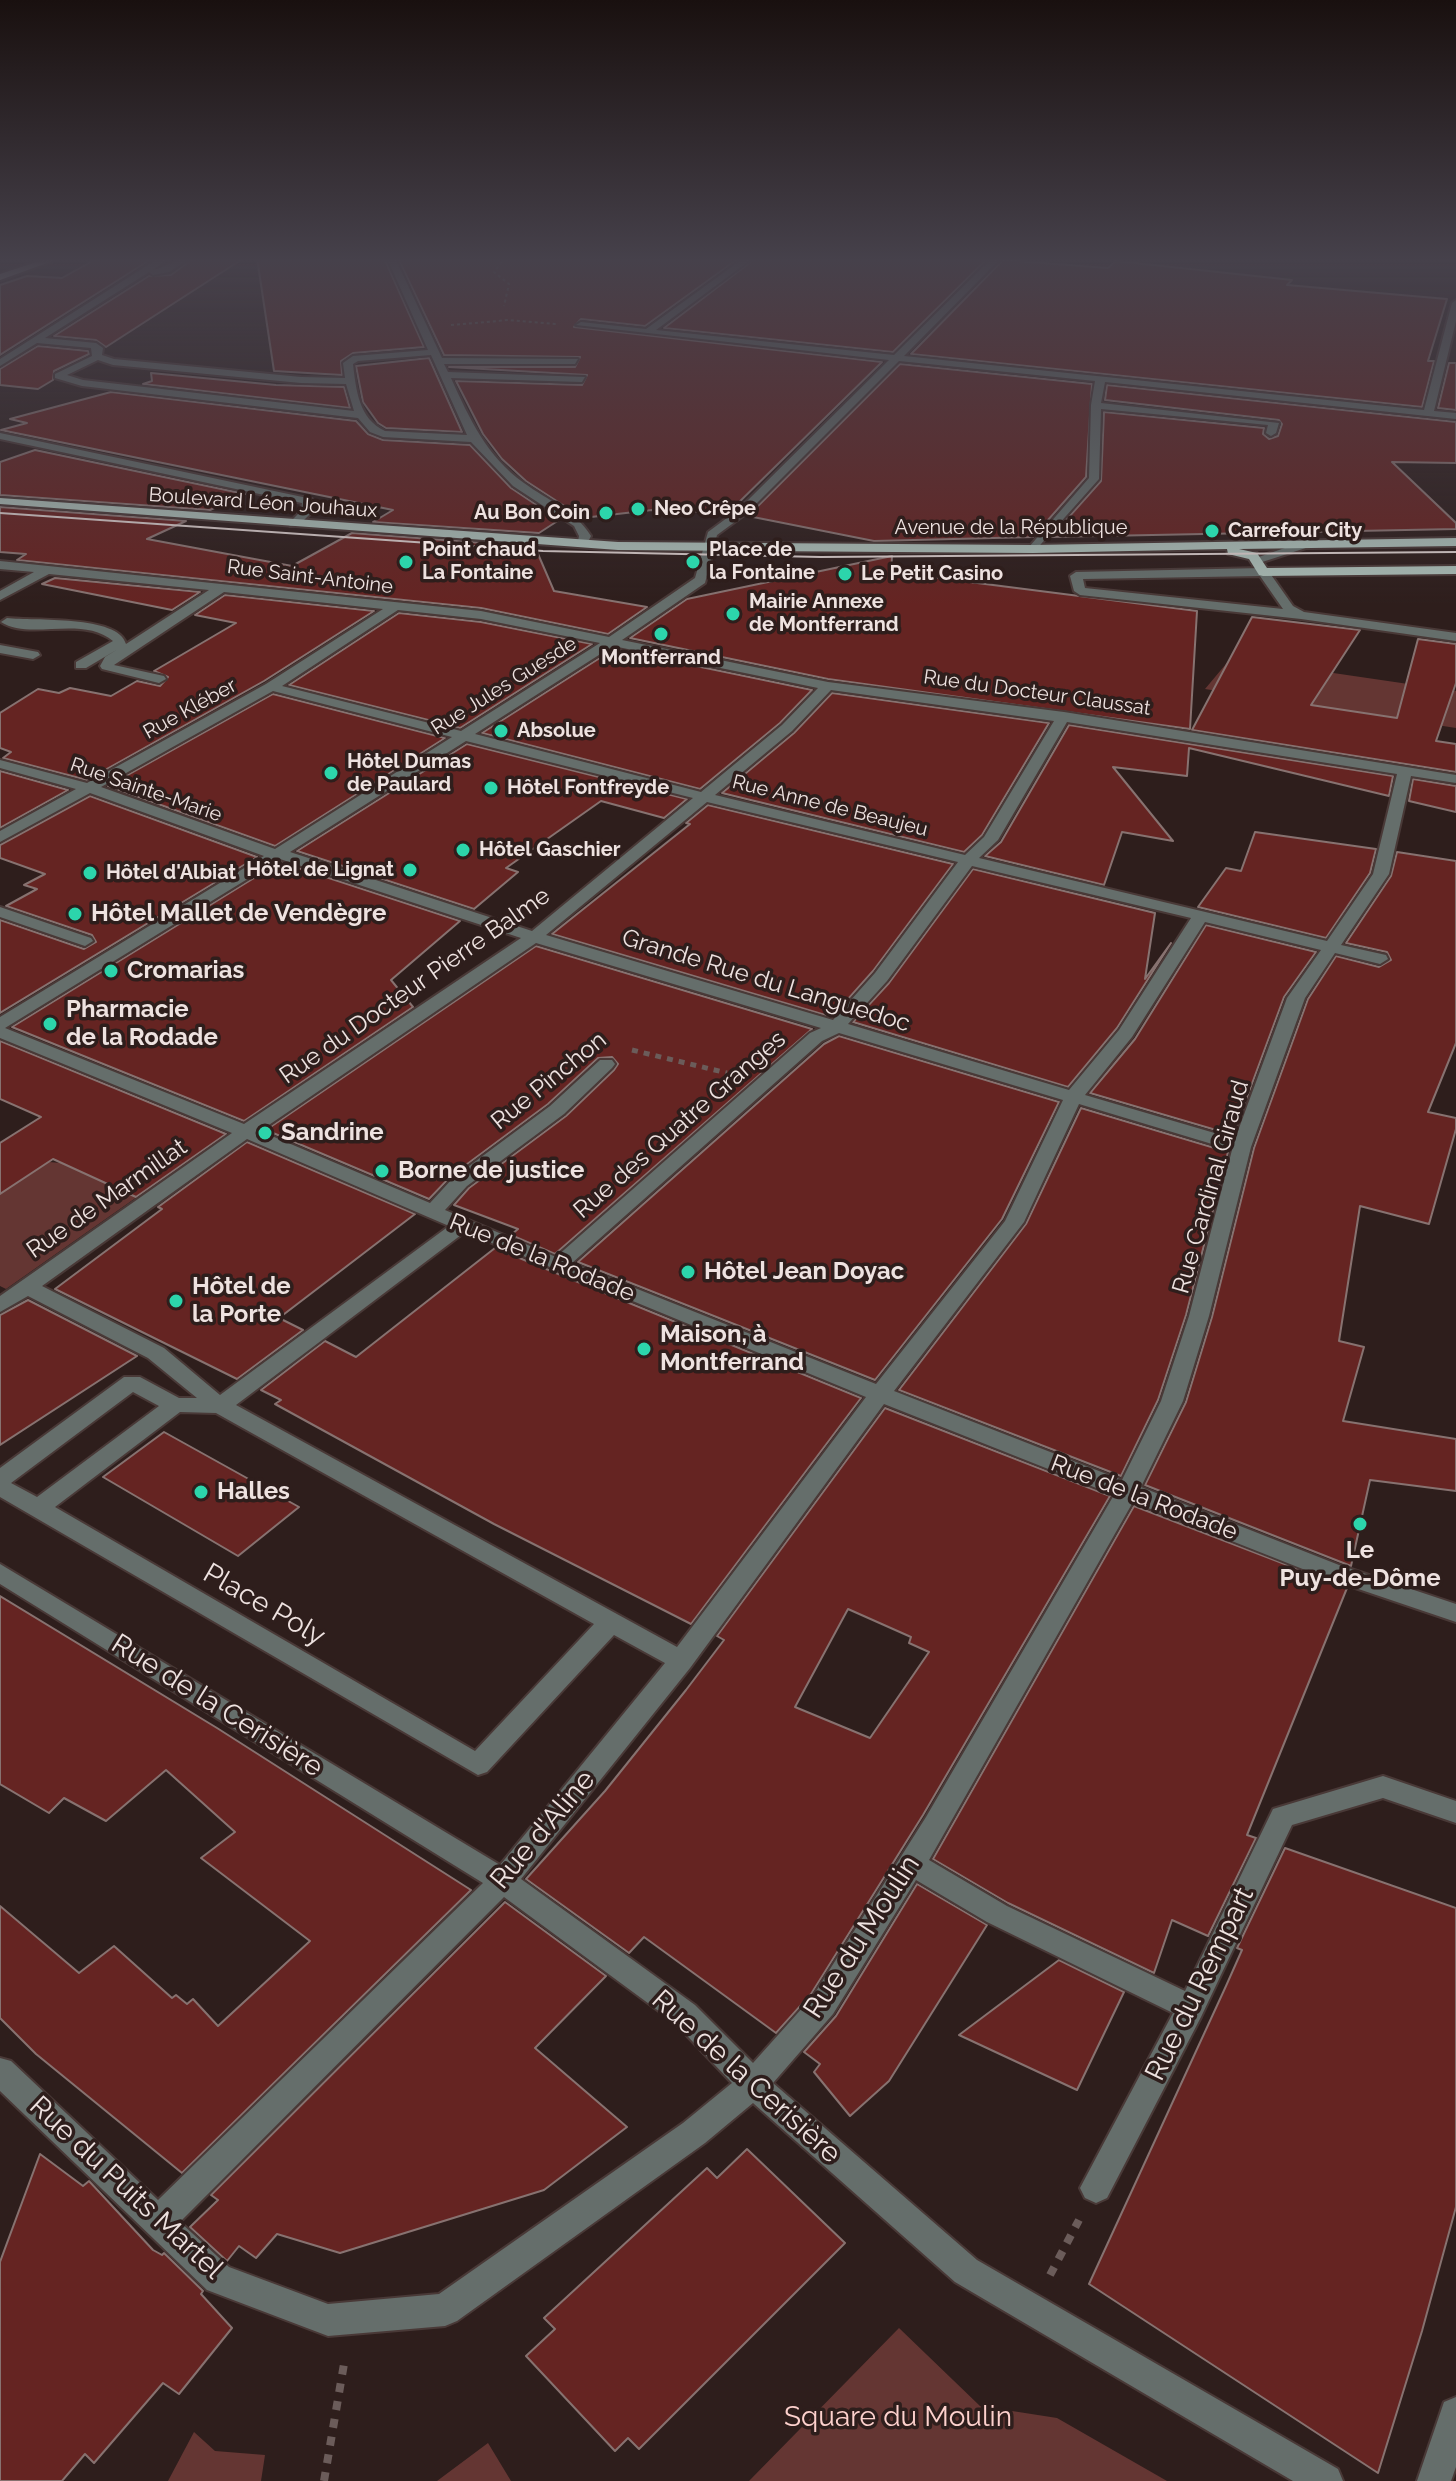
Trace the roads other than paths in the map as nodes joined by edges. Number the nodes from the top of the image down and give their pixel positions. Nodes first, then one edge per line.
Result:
1 (63, 374) edge
2 (232, 374) edge
3 (349, 374) edge
4 (884, 374) edge
5 (1070, 374) edge
6 (1438, 374) edge
7 (444, 375) joint
8 (1101, 377) junction
9 (582, 379) dead end
10 (350, 381) junction
11 (1096, 405) junction
12 (1428, 413) junction
13 (360, 415) junction
14 (1456, 416) edge
15 (1271, 433) dead end
16 (0, 436) edge
17 (474, 439) junction
18 (0, 501) edge
19 (294, 524) junction
20 (583, 540) junction
21 (1456, 542) edge
22 (1308, 544) junction
23 (708, 546) junction
24 (1188, 547) junction
25 (1033, 549) junction
26 (0, 565) edge
27 (1260, 566) junction
28 (48, 569) junction
29 (1456, 570) edge
30 (1145, 575) junction
31 (223, 587) junction
32 (1218, 590) junction
33 (0, 596) edge
34 (1157, 601) junction
35 (394, 607) junction
36 (1301, 615) junction
37 (7, 622) dead end
38 (29, 627) junction
39 (1456, 637) edge
40 (614, 640) junction
41 (0, 641) edge
42 (0, 649) edge
43 (33, 655) dead end
44 (81, 665) dead end
45 (159, 679) dead end
46 (828, 686) junction
47 (271, 687) junction
48 (1064, 716) junction
49 (465, 735) junction
50 (0, 764) edge
51 (1405, 771) junction
52 (1456, 779) edge
53 (89, 788) junction
54 (705, 797) junction
55 (0, 837) edge
56 (279, 853) junction
57 (968, 860) junction
58 (0, 912) edge
59 (1201, 915) junction
60 (534, 937) junction
61 (85, 941) dead end
62 (1333, 947) junction
63 (1380, 959) dead end
64 (0, 1024) edge
65 (835, 1028) junction
66 (0, 1032) edge
67 (606, 1064) road end
68 (1073, 1097) junction
69 (244, 1133) junction
70 (1242, 1147) junction
71 (432, 1212) junction
72 (462, 1225) junction
73 (558, 1265) junction
74 (27, 1287) junction
75 (0, 1306) edge
76 (880, 1394) junction
77 (175, 1405) junction
78 (220, 1406) junction
79 (0, 1479) edge
80 (0, 1487) edge
81 (1127, 1492) junction
82 (38, 1508) junction
83 (0, 1573) edge
84 (1456, 1613) edge
85 (611, 1622) junction
86 (681, 1661) junction
87 (1456, 1812) edge
88 (911, 1863) junction
89 (503, 1881) junction
90 (1191, 2008) junction
91 (0, 2071) edge
92 (753, 2084) junction
93 (1096, 2188) road end
94 (158, 2222) junction
95 (445, 2310) joint
96 (1456, 2414) edge
97 (1326, 2481) edge
98 (1434, 2481) edge

1 - 13 street
2 - 10 street
3 - 10 street
4 - 23 street
5 - 8 street
6 - 12 street
7 - 9 street
7 - 17 street
8 - 11 street
8 - 12 street
10 - 13 street
11 - 15 street
11 - 25 street
12 - 14 street
13 - 17 street
16 - 19 street
17 - 20 street
18 - 19 main road, Boulevard Léon Jouhaux
19 - 20 main road, Boulevard Léon Jouhaux
20 - 23 main road
21 - 22 main road, Avenue de la République
22 - 24 main road, Avenue de la République
22 - 27 street
23 - 25 main road, Avenue de la République
23 - 40 street, Rue Jules Guesde
24 - 25 main road, Avenue de la République
24 - 27 main road, Avenue de la République
26 - 28 street, Rue Saint-Antoine
27 - 29 main road, Avenue de la République
27 - 32 street
27 - 36 street
28 - 31 street, Rue Saint-Antoine
28 - 33 street
30 - 32 street
30 - 34 street
30 - 34 street
31 - 35 street, Rue Saint-Antoine
31 - 45 street
32 - 34 street
32 - 36 street
35 - 40 street, Rue Saint-Antoine
35 - 47 street, Rue Kléber
36 - 39 street
37 - 38 street
38 - 41 street
38 - 44 street
40 - 46 street, Rue du Docteur Claussat
40 - 49 street, Rue Jules Guesde
42 - 43 street
46 - 48 street, Rue du Docteur Claussat
46 - 54 street, Rue du Docteur Pierre Balme
47 - 49 street, Rue Anne de Beaujeu
47 - 53 street, Rue Kléber
48 - 51 street, Rue du Docteur Claussat
48 - 57 street, Rue des Quatre Granges
49 - 54 street, Rue Anne de Beaujeu
49 - 56 street, Rue Jules Guesde
50 - 53 street, Rue Sainte-Marie
51 - 52 street, Rue du Docteur Claussat
51 - 62 street, Rue Cardinal Giraud
53 - 55 street, Rue Kléber
53 - 56 street, Rue Sainte-Marie
54 - 57 street, Rue Anne de Beaujeu
54 - 60 street, Rue du Docteur Pierre Balme
56 - 60 street, Grande Rue du Languedoc
56 - 64 street, Rue Jules Guesde
57 - 59 street, Rue Anne de Beaujeu
57 - 65 street, Rue des Quatre Granges
58 - 61 street
59 - 62 street, Rue Anne de Beaujeu
59 - 68 street, Rue d'Aline
60 - 65 street, Grande Rue du Languedoc
60 - 69 street, Rue du Docteur Pierre Balme
62 - 63 street, Rue Anne de Beaujeu
62 - 70 street, Rue Cardinal Giraud
65 - 68 street, Grande Rue du Languedoc
65 - 73 street, Rue des Quatre Granges
66 - 69 street, Rue de la Rodade
67 - 71 street, Rue Pinchon
68 - 70 street, Grande Rue du Languedoc
68 - 76 street, Rue d'Aline
69 - 71 street, Rue de la Rodade
69 - 74 street, Rue de Marmillat
70 - 81 street, Rue Cardinal Giraud
71 - 72 street, Rue de la Rodade
72 - 73 street, Rue de la Rodade
72 - 78 street
73 - 76 street, Rue de la Rodade
74 - 75 street, Rue de Marmillat
74 - 78 street
76 - 81 street, Rue de la Rodade
76 - 86 street, Rue d'Aline
77 - 78 street
77 - 79 street
77 - 82 street
78 - 85 street
80 - 82 street
81 - 84 street, Rue de la Rodade
81 - 88 street, Rue du Moulin
82 - 85 street, Place Poly
83 - 89 street, Rue de la Cerisière
85 - 86 street
86 - 89 street, Rue d'Aline
87 - 90 street, Rue du Rempart
88 - 90 street
88 - 92 street, Rue du Moulin
89 - 92 street, Rue de la Cerisière
89 - 94 street, Rue d'Aline
90 - 93 street, Rue du Rempart
91 - 94 street, Rue du Puits Martel
92 - 95 street, Rue du Moulin
92 - 97 street, Rue de la Cerisière
94 - 95 street, Rue du Puits Martel
96 - 98 street

